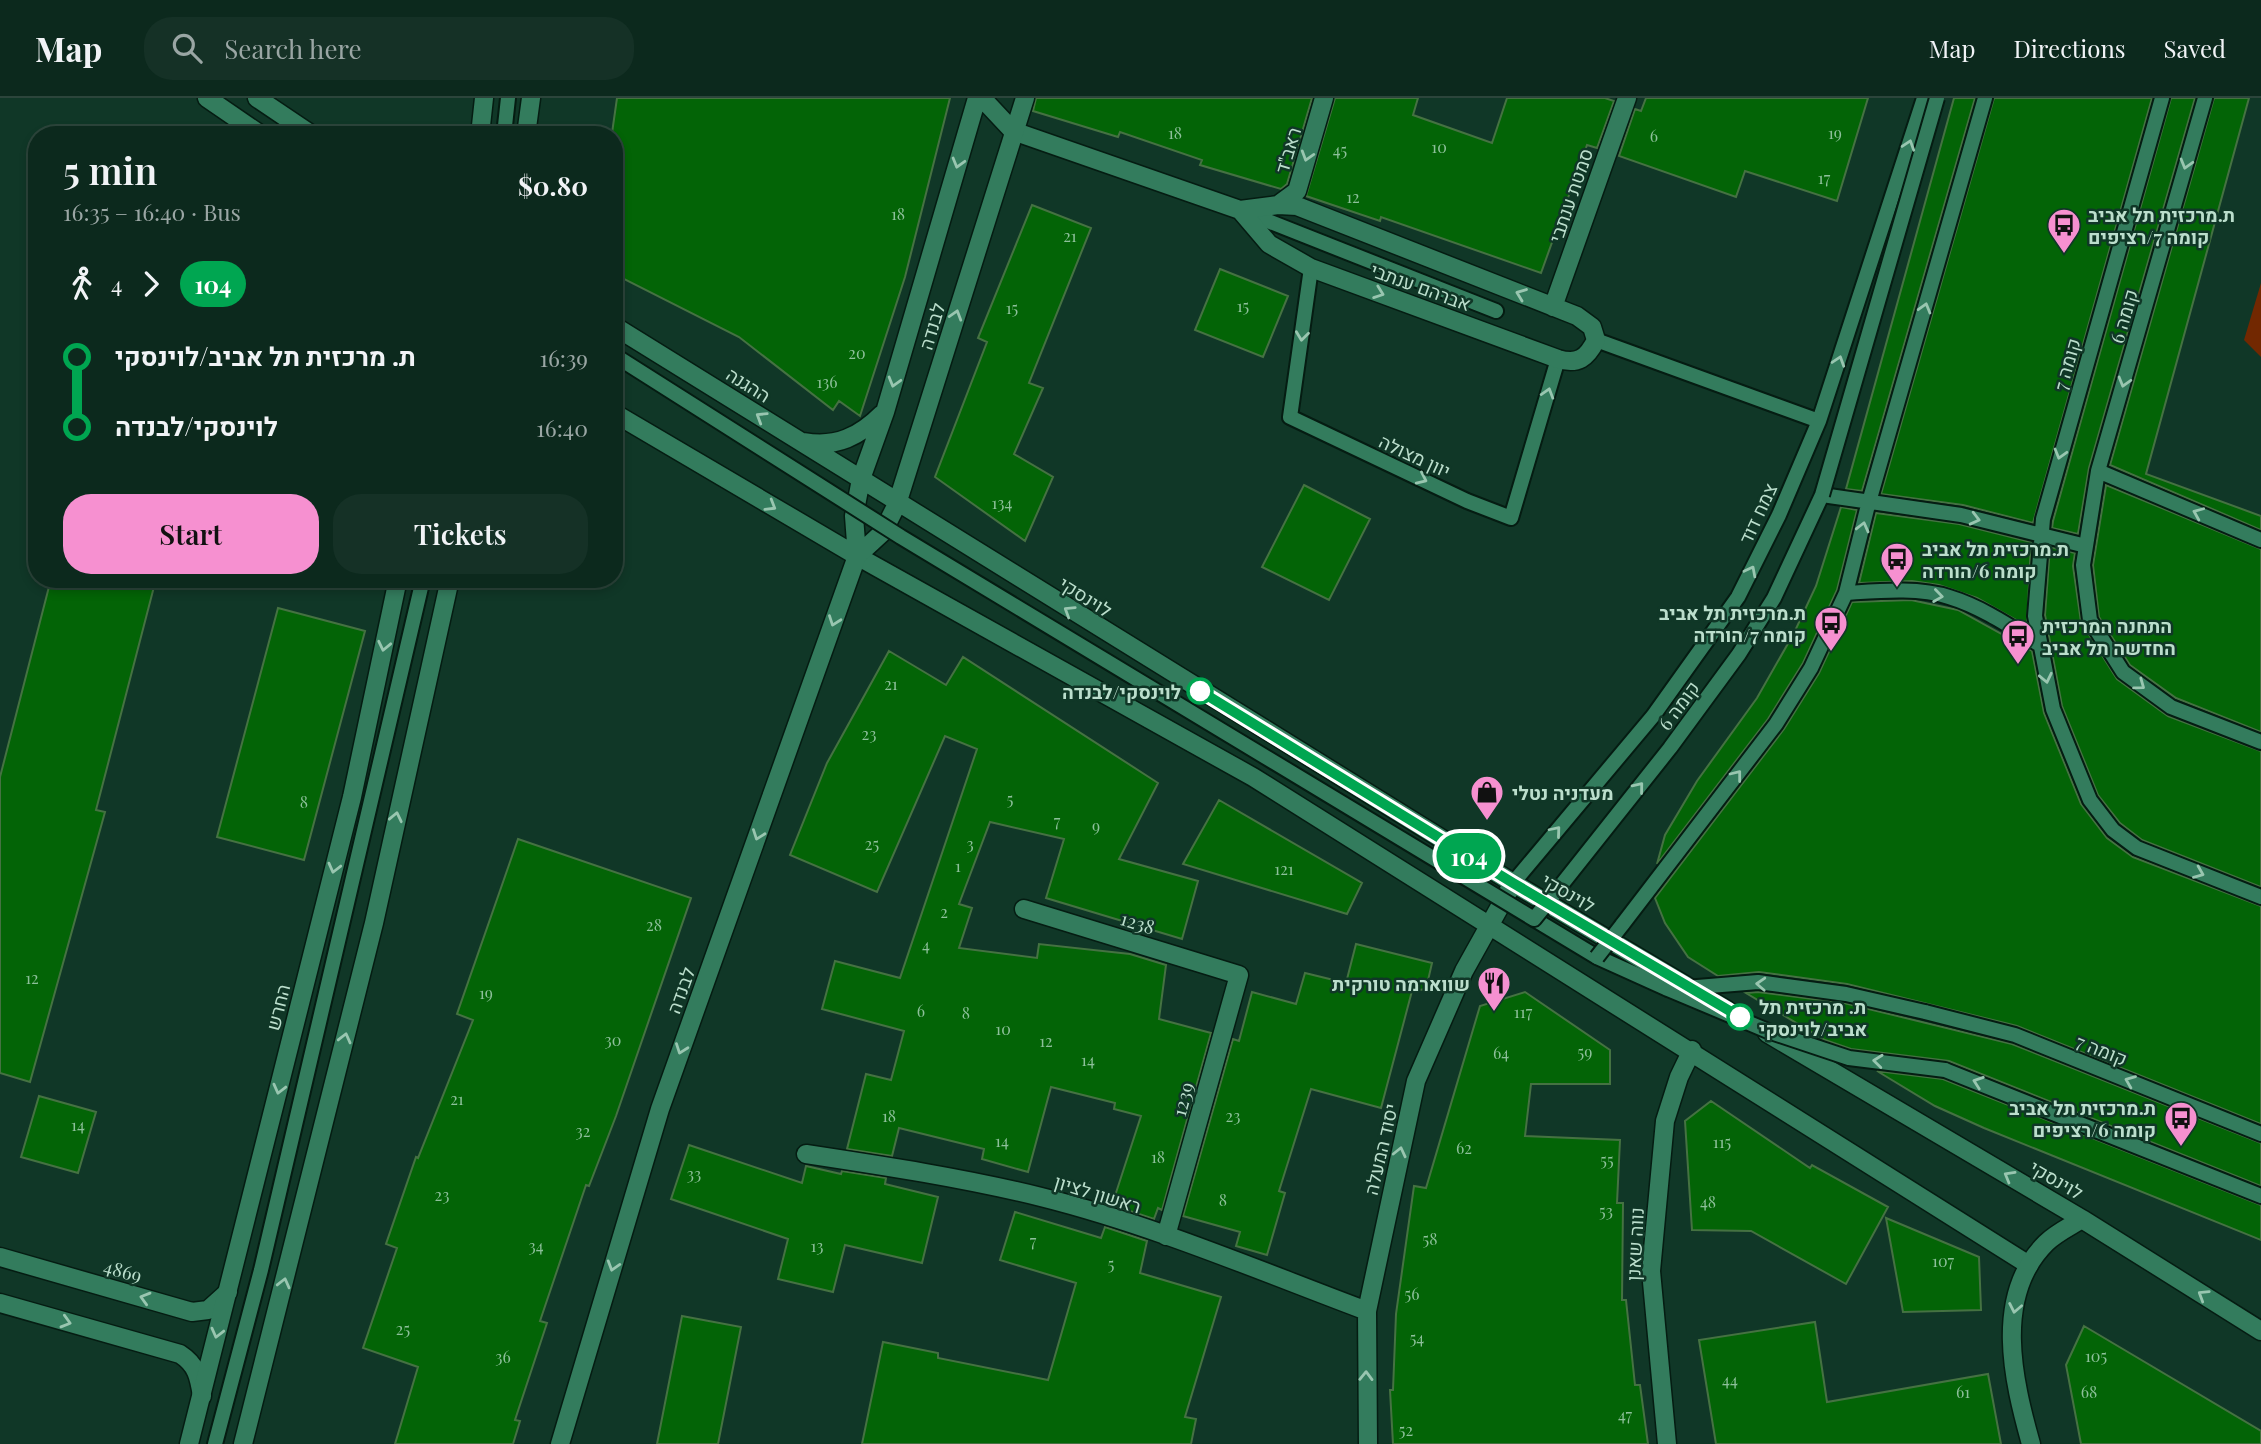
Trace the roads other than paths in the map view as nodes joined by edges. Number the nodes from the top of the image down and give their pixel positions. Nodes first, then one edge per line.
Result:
1 (207, 98) edge
2 (257, 98) edge
3 (484, 98) edge
4 (508, 98) edge
5 (531, 98) edge
6 (979, 98) edge
7 (1014, 98) edge
8 (1025, 98) edge
9 (1324, 98) edge
10 (1627, 98) edge
11 (1924, 98) edge
12 (1937, 98) edge
13 (1984, 98) edge
14 (2162, 98) edge
15 (2205, 98) edge
16 (248, 126) edge
17 (299, 126) edge
18 (481, 126) edge
19 (504, 126) edge
20 (527, 126) edge
21 (1013, 131) junction
22 (1278, 205) junction
23 (1240, 210) junction
24 (1311, 268) junction
25 (1553, 307) junction
26 (1496, 311) dead end
27 (623, 332) edge
28 (1596, 340) junction
29 (1558, 359) junction
30 (623, 361) edge
31 (885, 412) junction
32 (623, 418) edge
33 (1819, 421) junction
34 (801, 441) junction
35 (2098, 471) junction
36 (861, 479) junction
37 (1822, 495) junction
38 (897, 504) junction
39 (2261, 540) edge
40 (2086, 546) junction
41 (857, 556) junction
42 (396, 588) edge
43 (421, 588) edge
44 (448, 588) edge
45 (1846, 593) junction
46 (2040, 645) junction
47 (2261, 742) edge
48 (1513, 883) junction
49 (2261, 897) edge
50 (1024, 909) dead end
51 (1534, 919) junction
52 (1487, 925) junction
53 (1597, 957) junction
54 (1239, 975) joint
55 (1668, 989) junction
56 (1692, 1051) junction
57 (2261, 1135) edge
58 (806, 1154) dead end
59 (2261, 1196) edge
60 (2082, 1219) junction
61 (1166, 1236) junction
62 (0, 1257) edge
63 (2029, 1265) junction
64 (228, 1292) junction
65 (0, 1303) edge
66 (1367, 1311) junction
67 (2261, 1331) edge
68 (202, 1396) junction
69 (216, 1439) edge
70 (189, 1444) edge
71 (243, 1444) edge
72 (560, 1444) edge
73 (1368, 1444) edge
74 (1667, 1444) edge
75 (2031, 1444) edge

1 - 16 street
2 - 17 street
3 - 18 street
4 - 19 lane
5 - 20 street
6 - 21 street
6 -> 31 street, לבנדה
7 - 21 street
8 - 21 street, לבנדה
9 -> 22 street, ראב"ד
10 - 25 street, סמטת ענתבי
33 -> 11 lane, צמח דוד
12 - 37 lane, קומה 6, bridge
45 -> 13 lane
14 -> 46 lane, קומה 7
15 -> 35 lane, קומה 6
21 - 23 street, אברהם ענתבי
38 -> 21 street, לבנדה
22 - 23 street, אברהם ענתבי
25 -> 22 street, אברהם ענתבי
23 - 24 street, אברהם ענתבי
23 - 26 lane
24 -> 29 street, אברהם ענתבי
24 -> 29 lane, יוון מצולה
25 - 28 street, אברהם ענתבי
34 -> 27 street, ההגנה
28 - 29 street, אברהם ענתבי
28 - 33 lane, אברהם ענתבי
30 - 51 lane, bridge
31 - 34 street
31 - 36 street, לבנדה
32 -> 41 street
48 -> 33 lane, צמח דוד
34 - 36 street, ההגנה
39 -> 35 lane
35 - 40 lane, קומה 6
36 - 38 street, לוינסקי
36 - 41 street, לבנדה
37 -> 40 lane
51 -> 37 lane, קומה 6, bridge
38 - 41 street, לבנדה
48 -> 38 street, לוינסקי
40 -> 47 lane, קומה 6
41 - 52 street
41 -> 72 street, לבנדה
42 -> 64 street, החרש
43 - 69 lane
71 -> 44 street
45 -> 46 lane
53 -> 45 lane, bridge
46 -> 49 lane, קומה 7
48 - 52 street, יסוד המעלה
60 -> 48 street, לוינסקי
50 - 54 street, 1238
51 - 53 lane
52 - 56 street
66 -> 52 street, יסוד המעלה
53 - 55 lane
54 - 61 street, 1239
57 -> 55 lane, קומה 7, bridge
59 -> 55 lane, bridge
56 - 63 street
56 - 74 street, נווה שאנן
58 - 61 street, ראשון לציון
60 - 63 street
67 -> 60 street, לוינסקי
61 - 66 street, ראשון לציון
64 -> 62 street, 4869
63 -> 75 street
64 -> 68 street, החרש
65 -> 68 street
73 -> 66 street, יסוד המעלה
68 - 70 street, החרש

